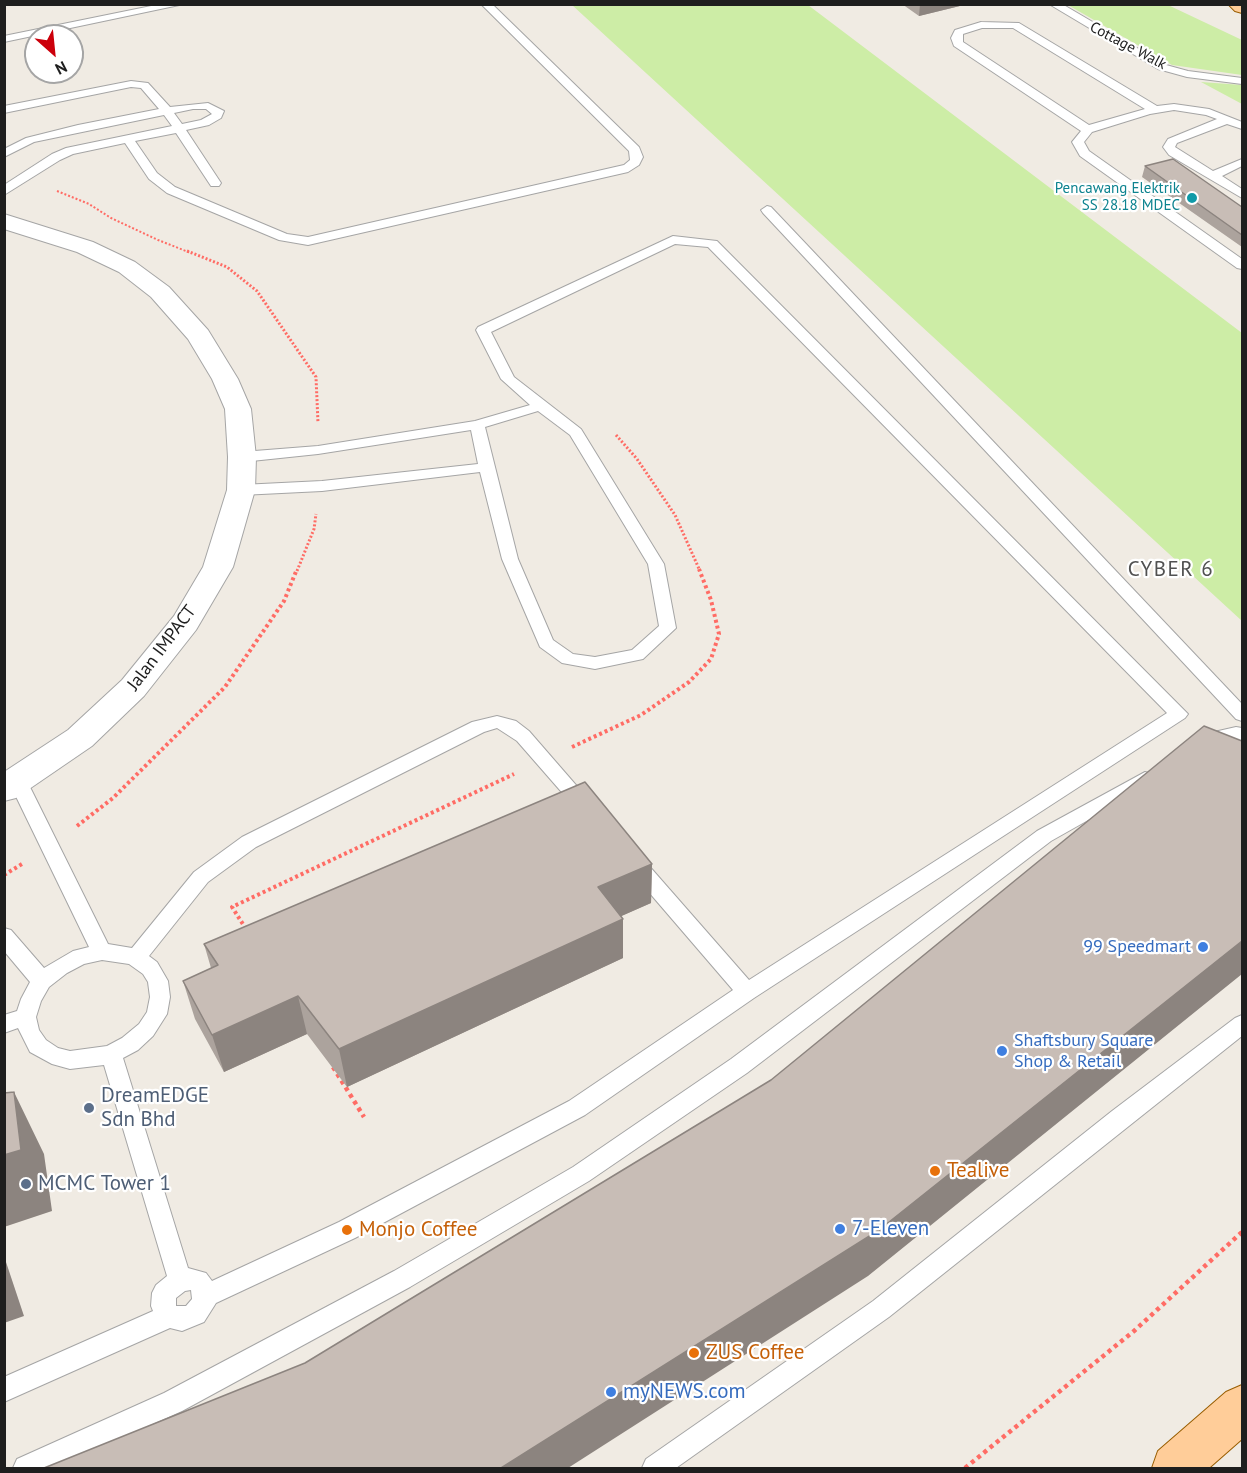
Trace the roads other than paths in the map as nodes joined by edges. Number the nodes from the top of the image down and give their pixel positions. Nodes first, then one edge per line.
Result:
1 (179, 4) edge
2 (486, 4) edge
3 (1054, 4) edge
4 (1237, 4) edge
5 (1242, 7) edge
6 (4, 39) edge
7 (1242, 81) edge
8 (4, 110) edge
9 (1155, 110) junction
10 (167, 111) junction
11 (1228, 119) junction
12 (1242, 126) edge
13 (178, 128) junction
14 (1088, 130) junction
15 (127, 138) junction
16 (4, 154) edge
17 (1242, 162) edge
18 (1213, 176) junction
19 (215, 183) dead end
20 (4, 190) edge
21 (1242, 194) edge
22 (767, 210) dead end
23 (4, 221) edge
24 (1242, 265) edge
25 (547, 410) junction
26 (477, 425) junction
27 (242, 457) junction
28 (488, 467) junction
29 (241, 490) junction
30 (1242, 715) edge
31 (1242, 734) edge
32 (1189, 755) edge
33 (1168, 766) edge
34 (11, 785) edge
35 (600, 823) edge
36 (623, 850) edge
37 (4, 936) edge
38 (102, 952) junction
39 (136, 958) junction
40 (42, 981) junction
41 (747, 992) junction
42 (26, 1017) junction
43 (4, 1024) edge
44 (1242, 1024) edge
45 (111, 1054) junction
46 (180, 1280) junction
47 (206, 1296) junction
48 (169, 1316) junction
49 (4, 1390) edge
50 (1242, 1407) edge
51 (26, 1468) edge
52 (655, 1468) edge
53 (1175, 1468) edge

1 - 6 lane
2 - 15 lane
3 - 7 lane, Cottage Walk
4 - 5 main road
8 - 10 lane
9 - 11 lane
9 - 14 lane
9 - 14 lane
10 - 13 lane
10 - 13 lane
10 - 16 lane
11 - 12 lane
11 - 18 lane
13 - 15 lane
13 - 19 lane
14 - 24 lane
15 - 20 lane
17 - 18 lane
18 - 21 lane
22 - 30 lane
23 - 27 street, Jalan IMPACT
25 - 26 lane
25 - 28 lane
25 - 41 lane
26 - 27 lane
26 - 28 lane
27 - 29 street, Jalan IMPACT
28 - 29 lane
29 - 34 street, Jalan IMPACT
31 - 32 lane
33 - 51 lane
34 - 38 lane
35 - 39 lane
36 - 41 lane
37 - 40 lane
38 - 39 lane
38 - 40 lane
39 - 45 lane
40 - 42 lane
41 - 47 lane
42 - 43 lane
42 - 45 lane
44 - 52 lane
45 - 46 lane
46 - 47 lane
46 - 48 lane
47 - 48 lane
48 - 49 lane
50 - 53 main road

